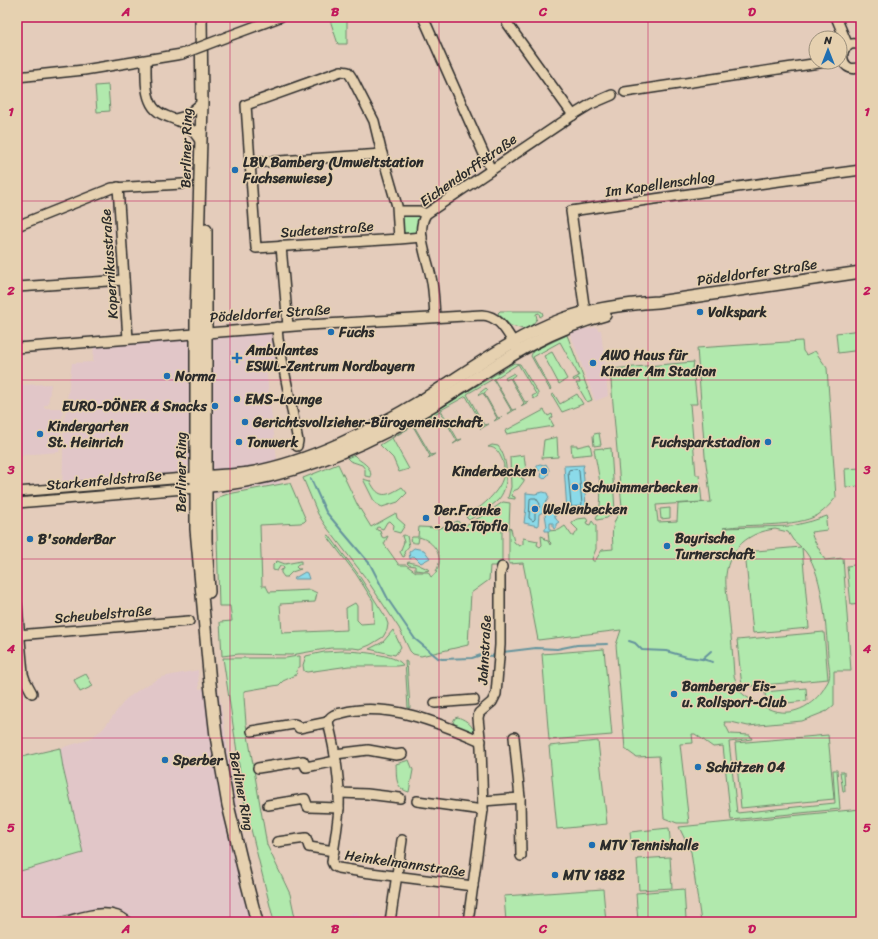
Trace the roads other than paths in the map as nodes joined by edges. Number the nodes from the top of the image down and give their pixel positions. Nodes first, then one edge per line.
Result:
1 (201, 17) edge
2 (207, 17) edge
3 (423, 17) edge
4 (836, 17) edge
5 (843, 17) edge
6 (277, 18) edge
7 (507, 23) dead end
8 (854, 45) edge
9 (146, 61) junction
10 (808, 65) edge
11 (848, 66) edge
12 (860, 70) edge
13 (17, 77) edge
14 (625, 92) dead end
15 (612, 95) dead end
16 (202, 103) junction
17 (573, 115) junction
18 (175, 119) junction
19 (201, 142) junction
20 (382, 154) junction
21 (250, 163) junction
22 (491, 170) junction
23 (861, 170) edge
24 (182, 184) dead end
25 (118, 187) junction
26 (398, 211) junction
27 (426, 214) junction
28 (17, 226) edge
29 (422, 237) junction
30 (399, 239) junction
31 (281, 246) junction
32 (861, 272) edge
33 (124, 280) junction
34 (17, 287) edge
35 (586, 316) junction
36 (435, 317) junction
37 (288, 326) junction
38 (277, 327) junction
39 (201, 333) junction
40 (128, 338) junction
41 (516, 347) junction
42 (17, 348) edge
43 (297, 446) dead end
44 (201, 482) junction
45 (17, 492) edge
46 (17, 502) edge
47 (502, 567) dead end
48 (17, 605) edge
49 (189, 620) dead end
50 (18, 635) edge
51 (32, 693) dead end
52 (474, 700) dead end
53 (435, 703) dead end
54 (328, 722) junction
55 (252, 731) dead end
56 (514, 737) dead end
57 (481, 741) junction
58 (402, 754) dead end
59 (336, 758) junction
60 (258, 768) dead end
61 (338, 793) junction
62 (400, 798) dead end
63 (520, 798) junction
64 (417, 801) dead end
65 (268, 805) dead end
66 (483, 805) junction
67 (339, 808) junction
68 (402, 840) dead end
69 (277, 842) dead end
70 (334, 851) junction
71 (521, 856) dead end
72 (396, 876) junction
73 (473, 886) junction
74 (63, 922) edge
75 (128, 922) edge
76 (257, 922) edge
77 (264, 922) edge
78 (390, 922) edge
79 (468, 922) edge

1 - 16 main road, Berliner Ring
2 - 39 main road, Berliner Ring
3 - 22 street
4 - 8 street
5 - 8 street
6 - 9 street, bridge
7 - 17 street
9 - 13 street
9 - 18 street
10 - 14 street
11 - 12 street
15 - 17 street, Eichendorffstraße
16 - 18 street
16 - 19 main road, Berliner Ring
17 - 22 street, Eichendorffstraße
18 - 19 street
19 - 39 main road, Berliner Ring
20 - 21 street
20 - 21 street
20 - 26 street
21 - 31 street, Sudetenstraße
22 - 27 street, Eichendorffstraße
23 - 35 street, Im Kapellenschlag
24 - 25 street
25 - 28 street
25 - 33 street, Kopernikusstraße
26 - 27 street
26 - 30 street
27 - 29 street, Eichendorffstraße
29 - 30 street, Sudetenstraße
29 - 36 street, Eichendorffstraße
30 - 31 street, Sudetenstraße
31 - 37 street
32 - 35 main road, Pödeldorfer Straße
33 - 34 street
33 - 40 street, Kopernikusstraße
35 - 41 main road, Pödeldorfer Straße
36 - 37 street, Pödeldorfer Straße
36 - 41 street, Pödeldorfer Straße
37 - 38 street, Pödeldorfer Straße
38 - 39 street, Pödeldorfer Straße
38 - 43 street
39 - 40 street, Pödeldorfer Straße
39 - 44 main road, Berliner Ring
40 - 42 street, Pödeldorfer Straße
41 - 44 main road, Starkenfeldstraße
44 - 45 street, Starkenfeldstraße
44 - 46 street, Starkenfeldstraße
44 - 76 main road, Berliner Ring
44 - 77 main road, Berliner Ring
47 - 57 street, Jahnstraße
48 - 50 street
49 - 50 street, Scheubelstraße
50 - 51 street
52 - 53 street
54 - 55 street
54 - 57 street
54 - 59 street
56 - 63 street
57 - 66 street, Jahnstraße
58 - 59 street
59 - 60 street
59 - 61 street
61 - 62 street
61 - 67 street
63 - 66 street
63 - 71 street
64 - 66 street
65 - 67 street
66 - 73 street, Jahnstraße
67 - 70 street
68 - 72 street
69 - 70 street
70 - 72 street, Heinkelmannstraße
72 - 73 street, Heinkelmannstraße
72 - 78 street
73 - 79 street, Jahnstraße
74 - 75 street

